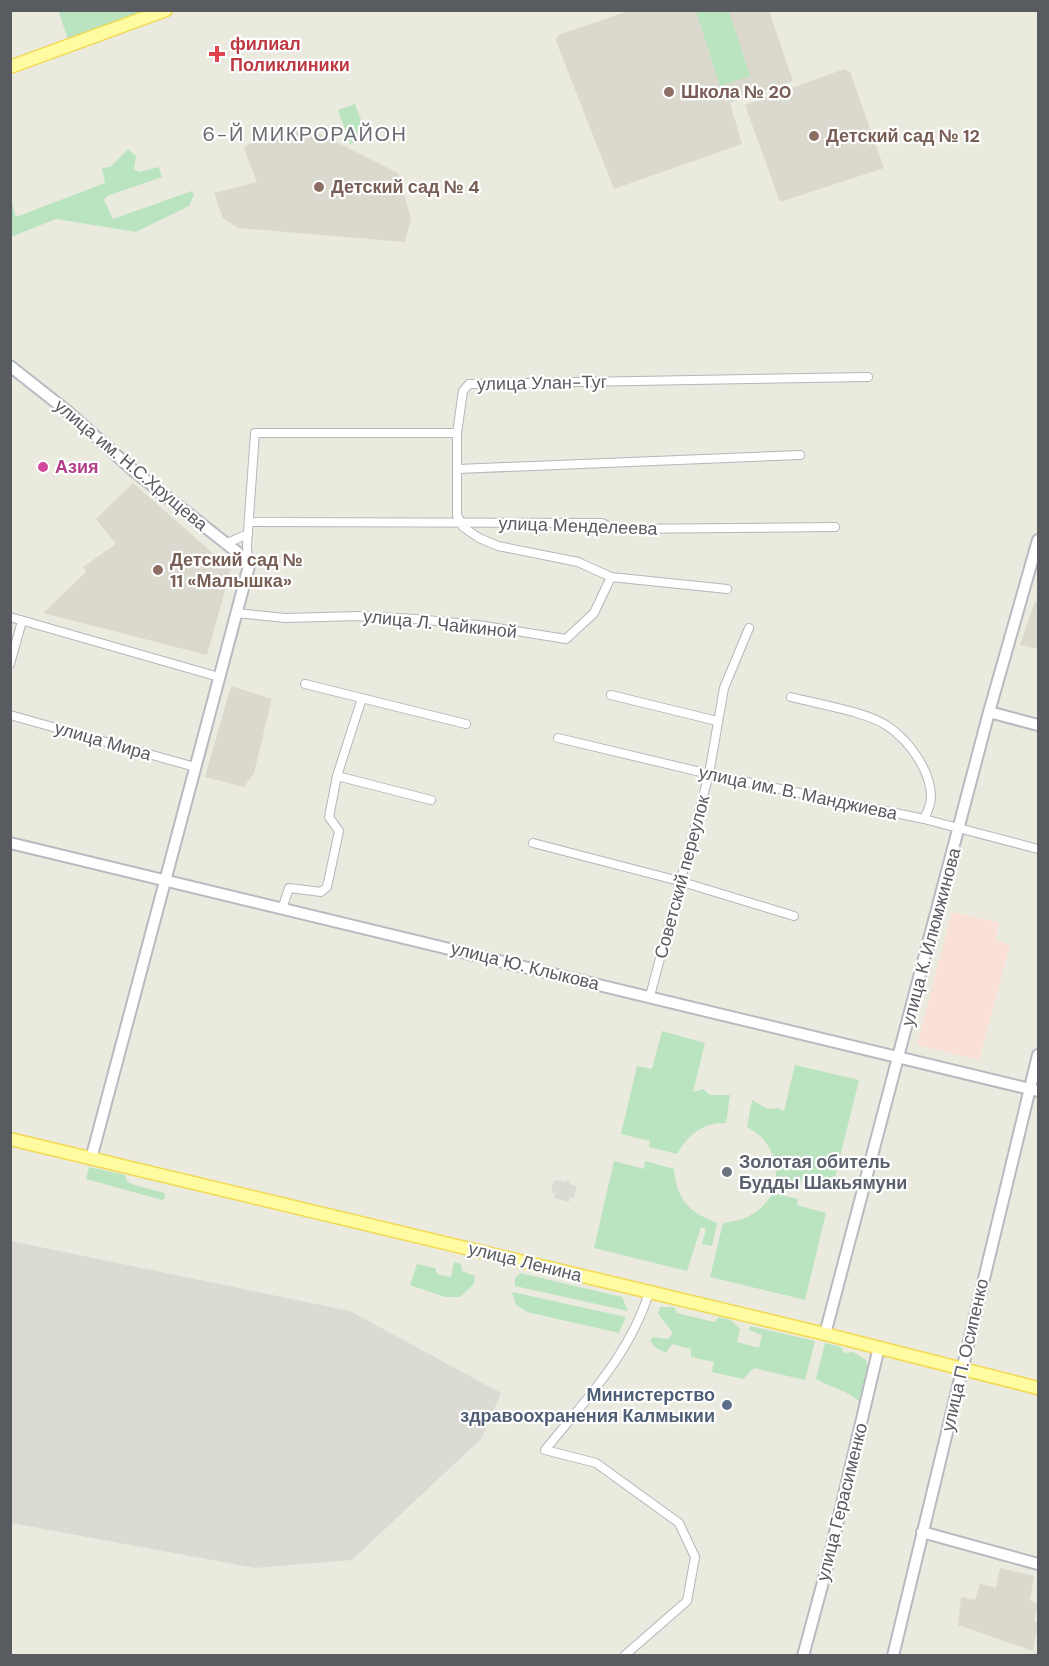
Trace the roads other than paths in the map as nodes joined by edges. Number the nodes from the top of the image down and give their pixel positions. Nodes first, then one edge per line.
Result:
1 (166, 10) edge
2 (10, 67) edge
3 (10, 366) edge
4 (868, 377) dead end
5 (458, 433) junction
6 (800, 455) dead end
7 (458, 469) junction
8 (249, 522) junction
9 (461, 523) junction
10 (835, 527) dead end
11 (248, 534) junction
12 (1038, 540) edge
13 (225, 544) junction
14 (249, 567) junction
15 (611, 577) junction
16 (727, 589) dead end
17 (236, 613) junction
18 (10, 617) edge
19 (22, 621) junction
20 (749, 628) dead end
21 (10, 664) edge
22 (219, 677) junction
23 (305, 684) dead end
24 (611, 694) dead end
25 (791, 696) dead end
26 (362, 698) junction
27 (989, 712) junction
28 (10, 715) edge
29 (717, 721) junction
30 (466, 724) dead end
31 (1038, 725) edge
32 (558, 738) dead end
33 (195, 767) junction
34 (709, 774) junction
35 (337, 776) junction
36 (431, 800) dead end
37 (924, 819) junction
38 (960, 830) junction
39 (10, 843) edge
40 (532, 843) dead end
41 (1038, 849) edge
42 (165, 880) junction
43 (679, 881) junction
44 (282, 909) junction
45 (794, 916) dead end
46 (650, 996) junction
47 (1038, 1055) edge
48 (898, 1056) junction
49 (1035, 1091) edge
50 (10, 1139) edge
51 (91, 1159) junction
52 (649, 1292) junction
53 (825, 1334) junction
54 (879, 1347) junction
55 (961, 1368) junction
56 (1038, 1388) edge
57 (922, 1532) junction
58 (1038, 1564) edge
59 (624, 1656) edge
60 (803, 1656) edge
61 (893, 1656) edge

1 - 2 main road
3 - 13 main road, улица им. Н.С.Хрущева
4 - 5 street, улица Улан-Туг
5 - 7 street
5 - 8 street
6 - 7 street
7 - 9 street
8 - 9 street, улица Менделеева
8 - 11 street
9 - 10 street, улица Менделеева
9 - 15 street
11 - 13 street
11 - 14 street
12 - 27 main road, улица К. Илюмжинова
13 - 14 main road, улица им. Н.С.Хрущева
14 - 17 main road
15 - 16 street
15 - 17 street, улица Л. Чайкиной
17 - 22 main road
18 - 19 street
19 - 21 street
19 - 22 street
20 - 29 street, Советский переулок
22 - 33 main road
23 - 26 street
24 - 29 street
25 - 37 street
26 - 30 street
26 - 35 street
27 - 31 main road
27 - 38 main road, улица К. Илюмжинова
28 - 33 street, улица Мира
29 - 34 street, Советский переулок
32 - 34 street, улица им. В. Манджиева
33 - 42 main road
34 - 37 street, улица им. В. Манджиева
34 - 43 street, Советский переулок
35 - 36 street
35 - 44 street
37 - 38 street, улица им. В. Манджиева
38 - 41 street, улица им. В. Манджиева
38 - 48 main road, улица К. Илюмжинова
39 - 42 main road, улица Ю. Клыкова
40 - 43 street
42 - 44 main road, улица Ю. Клыкова
42 - 51 main road
43 - 45 street
43 - 46 street, Советский переулок
44 - 46 main road, улица Ю. Клыкова
46 - 48 main road, улица Ю. Клыкова
47 - 49 main road, улица П. Осипенко
48 - 49 main road, улица Ю. Клыкова
48 - 53 main road, улица К. Илюмжинова
49 - 55 main road, улица П. Осипенко
50 - 51 main road, улица Ленина
51 - 52 main road, улица Ленина
52 - 53 main road, улица Ленина
52 - 59 street
53 - 54 main road, улица Ленина
54 - 55 main road, улица Ленина
54 - 60 main road, улица Герасименко
55 - 56 main road, улица Ленина
55 - 57 main road, улица П. Осипенко
57 - 58 main road
57 - 61 main road, улица П. Осипенко

